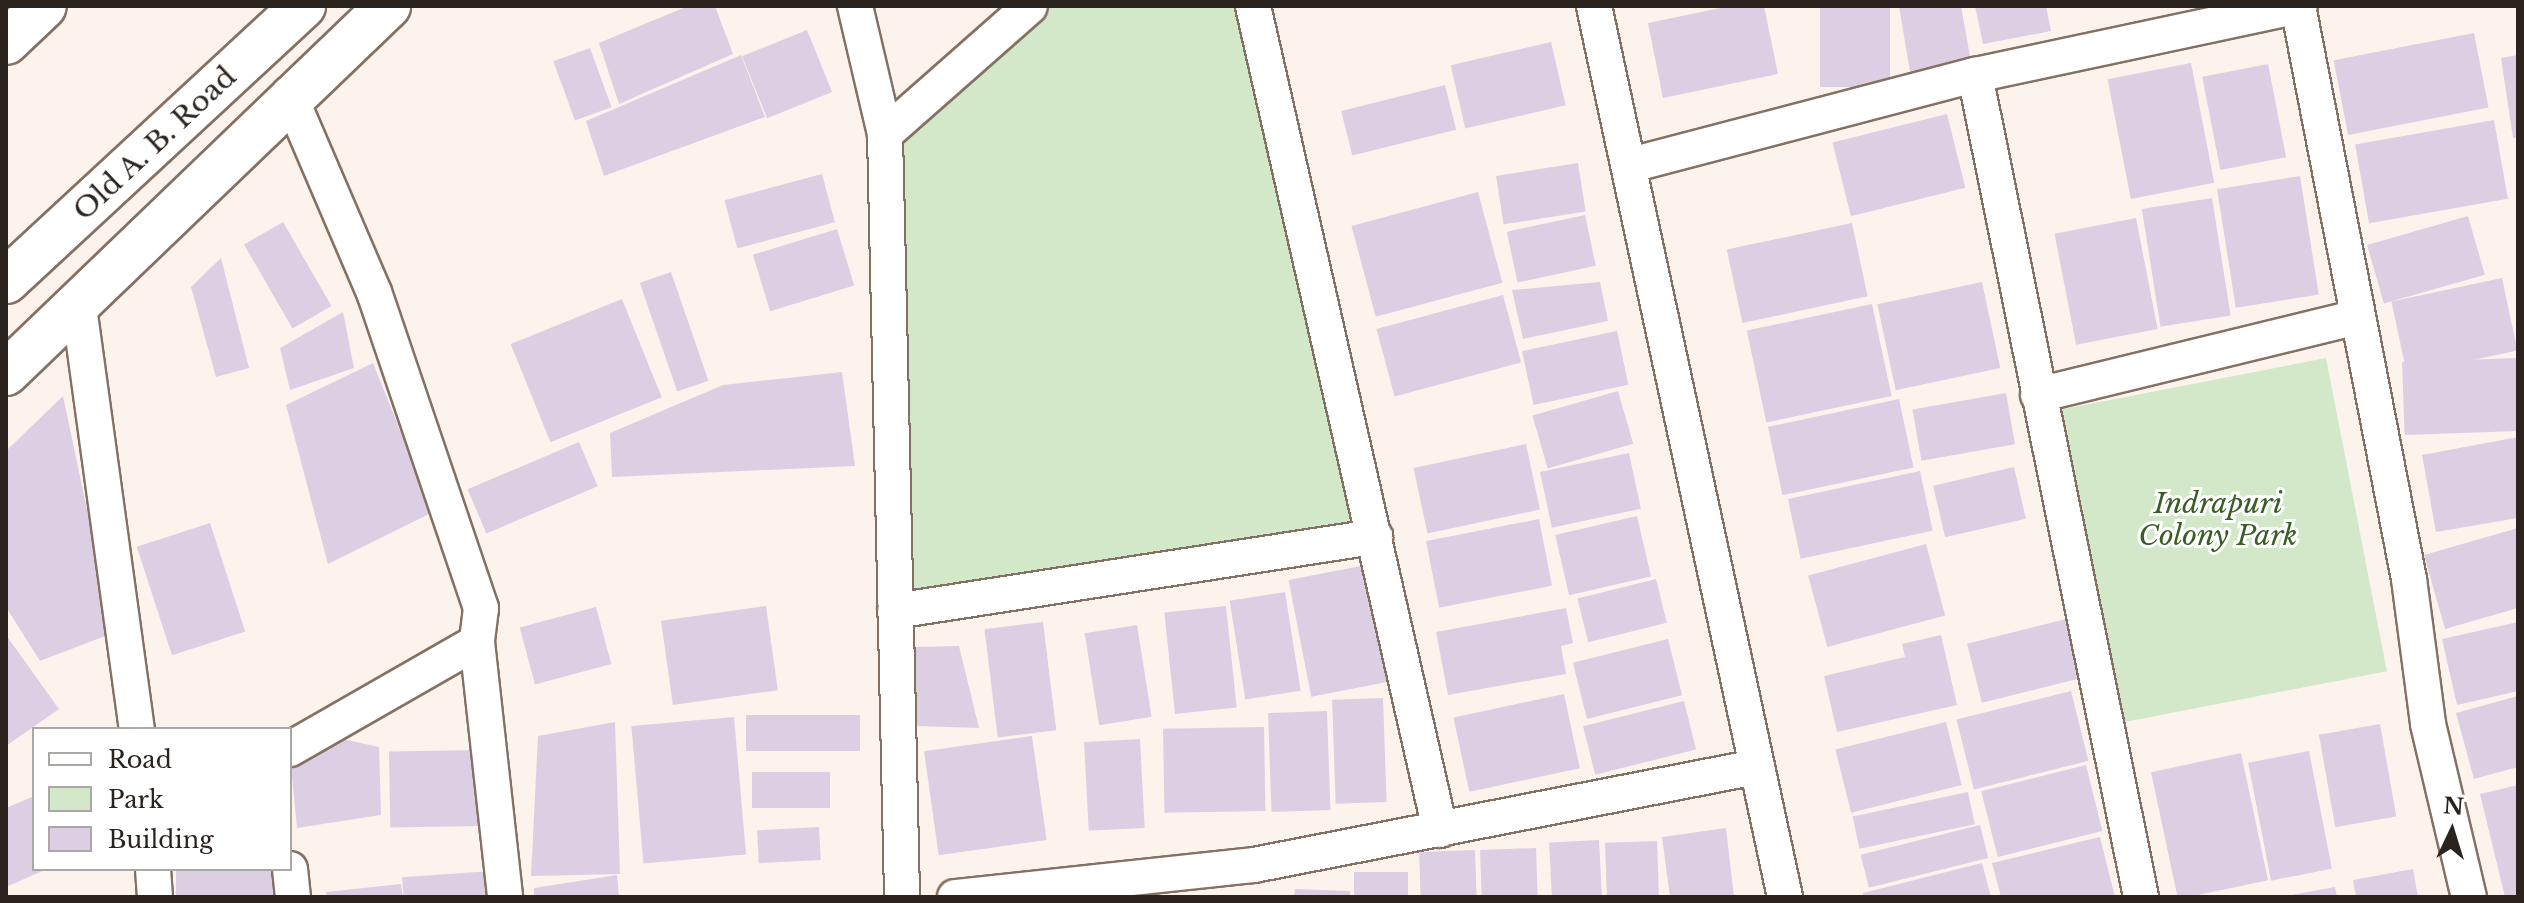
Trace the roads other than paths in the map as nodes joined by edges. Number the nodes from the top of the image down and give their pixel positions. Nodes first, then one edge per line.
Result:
1 (44, 6) edge
2 (303, 6) edge
3 (388, 6) edge
4 (855, 6) edge
5 (1030, 6) edge
6 (1253, 6) edge
7 (1594, 6) edge
8 (2299, 6) edge
9 (6, 42) edge
10 (1975, 75) junction
11 (289, 94) junction
12 (885, 134) junction
13 (1631, 165) junction
14 (6, 281) edge
15 (79, 307) junction
16 (2357, 317) junction
17 (6, 373) edge
18 (2038, 395) junction
19 (1375, 537) junction
20 (895, 611) junction
21 (477, 642) junction
22 (137, 727) edge
23 (292, 748) edge
24 (1756, 767) junction
25 (1440, 830) junction
26 (153, 871) edge
27 (290, 871) edge
28 (155, 897) edge
29 (293, 897) edge
30 (505, 897) edge
31 (902, 897) edge
32 (955, 897) edge
33 (1785, 897) edge
34 (2141, 897) edge
35 (2469, 897) edge

1 - 9 street
2 - 14 street, Old A. B. Road
3 - 11 street
4 - 12 street
5 - 12 street
6 - 19 street
7 - 13 street
8 - 10 street
8 - 16 street
10 - 13 street
10 - 18 street
11 - 15 street
11 - 21 street
12 - 20 street
13 - 24 street
15 - 17 street
15 - 22 street
16 - 18 street
16 - 35 street
18 - 34 street
19 - 20 street
19 - 25 street
20 - 31 street
21 - 23 street
21 - 30 street
24 - 25 street
24 - 33 street
25 - 32 street
26 - 28 street
27 - 29 street

